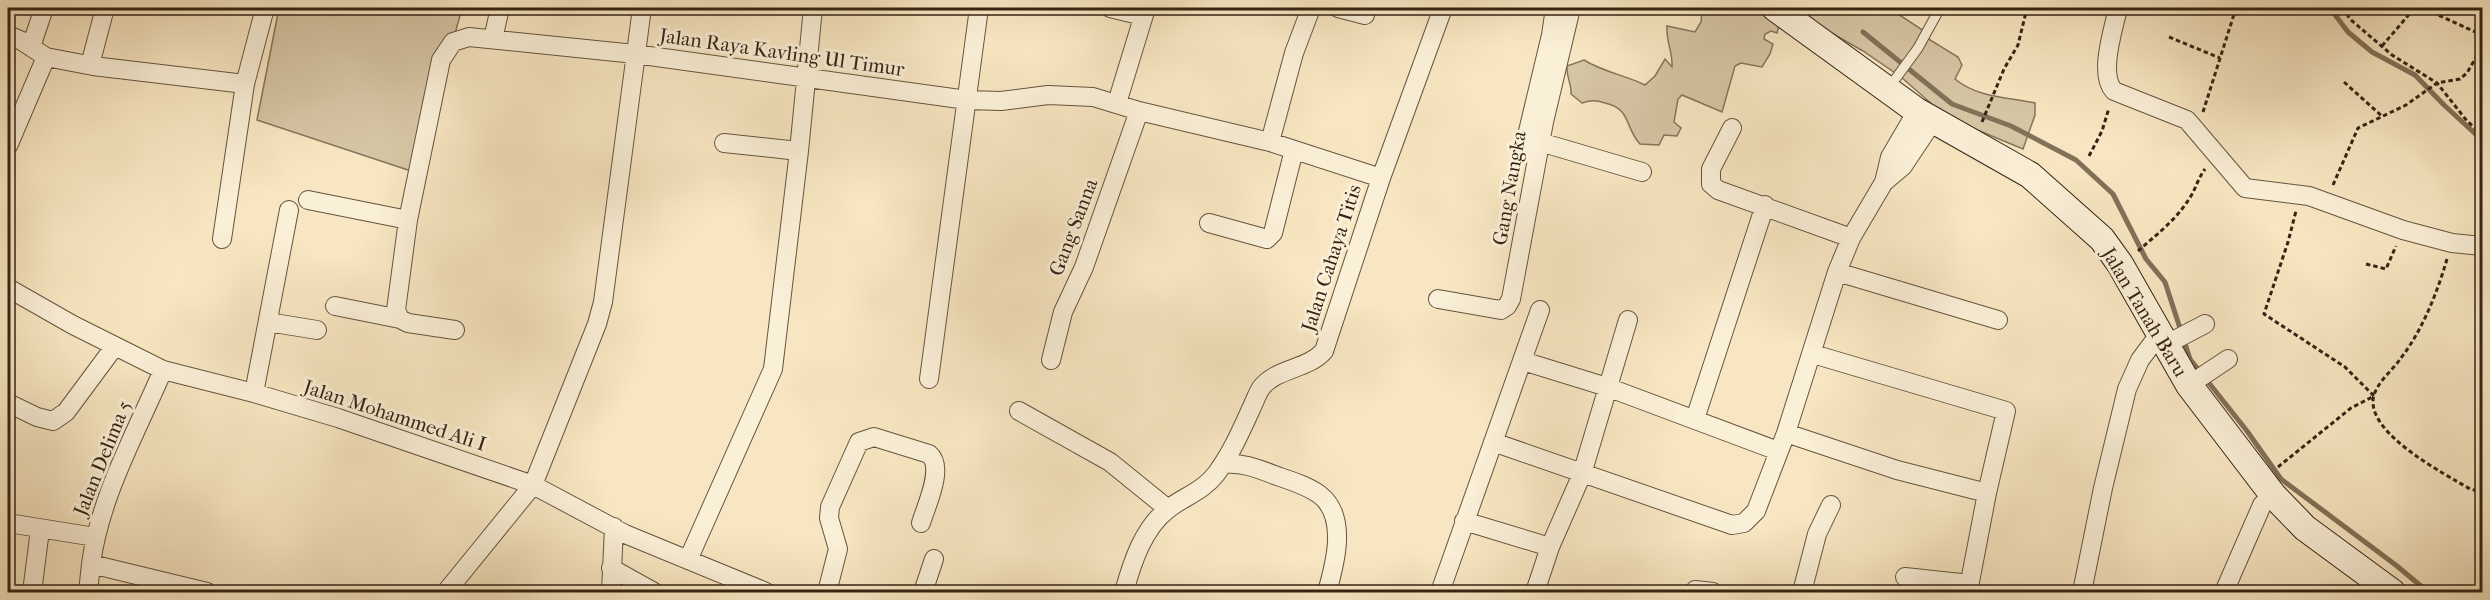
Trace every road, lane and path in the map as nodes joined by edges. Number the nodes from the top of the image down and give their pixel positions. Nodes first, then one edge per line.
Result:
1 (44, 8) edge
2 (105, 8) edge
3 (265, 8) edge
4 (500, 8) edge
5 (642, 8) edge
6 (813, 8) edge
7 (979, 8) edge
8 (1110, 8) edge
9 (1338, 8) edge
10 (1443, 8) edge
11 (1555, 8) edge
12 (1571, 8) edge
13 (1940, 8) edge
14 (2027, 8) edge
15 (2118, 8) edge
16 (2236, 8) edge
17 (2288, 8) edge
18 (2342, 8) edge
19 (2423, 8) edge
20 (1307, 9) edge
21 (1784, 9) edge
22 (1145, 12) edge
23 (1365, 15) dead end
24 (2284, 15) dead end
25 (8, 35) edge
26 (2482, 35) edge
27 (2169, 37) dead end
28 (493, 39) junction
29 (2382, 46) junction
30 (2482, 47) edge
31 (38, 52) junction
32 (635, 54) junction
33 (2220, 58) junction
34 (90, 65) junction
35 (806, 78) junction
36 (2344, 82) dead end
37 (1892, 83) junction
38 (245, 84) junction
39 (2435, 85) junction
40 (2114, 91) junction
41 (967, 100) junction
42 (1117, 103) junction
43 (1140, 111) junction
44 (1925, 116) junction
45 (2383, 117) junction
46 (1980, 126) dead end
47 (1732, 128) dead end
48 (2197, 133) junction
49 (2482, 135) edge
50 (9, 137) edge
51 (1270, 142) junction
52 (724, 143) dead end
53 (1532, 145) junction
54 (1294, 150) junction
55 (800, 151) junction
56 (2216, 155) junction
57 (2090, 156) dead end
58 (1642, 172) dead end
59 (1381, 178) junction
60 (2298, 194) junction
61 (308, 200) dead end
62 (2325, 202) junction
63 (1765, 205) junction
64 (289, 210) dead end
65 (408, 220) junction
66 (1209, 223) dead end
67 (2403, 230) junction
68 (1851, 238) junction
69 (222, 239) dead end
70 (2452, 243) junction
71 (2482, 246) edge
72 (2136, 252) dead end
73 (2366, 264) dead end
74 (1837, 272) junction
75 (8, 288) edge
76 (1438, 299) dead end
77 (334, 306) dead end
78 (1540, 310) dead end
79 (400, 319) junction
80 (1628, 320) dead end
81 (1998, 320) dead end
82 (268, 322) junction
83 (2204, 325) dead end
84 (317, 330) dead end
85 (455, 330) dead end
86 (2167, 339) junction
87 (116, 346) junction
88 (1813, 354) junction
89 (1051, 360) dead end
90 (2226, 360) dead end
91 (1522, 361) junction
92 (162, 370) junction
93 (929, 379) dead end
94 (2194, 381) junction
95 (1607, 387) junction
96 (254, 393) junction
97 (2373, 396) junction
98 (8, 403) edge
99 (1018, 411) dead end
100 (1695, 419) junction
101 (1786, 433) junction
102 (1493, 442) junction
103 (1778, 451) junction
104 (1223, 464) junction
105 (2277, 468) dead end
106 (1582, 474) junction
107 (533, 485) junction
108 (2482, 492) edge
109 (1987, 493) junction
110 (2273, 495) junction
111 (1830, 505) dead end
112 (1168, 508) junction
113 (1464, 521) junction
114 (8, 523) edge
115 (921, 523) dead end
116 (614, 528) junction
117 (40, 530) junction
118 (95, 537) junction
119 (1550, 547) junction
120 (934, 559) dead end
121 (688, 560) junction
122 (91, 564) junction
123 (611, 568) junction
124 (1905, 577) dead end
125 (1969, 588) edge
126 (2380, 588) edge
127 (32, 592) edge
128 (88, 592) edge
129 (207, 592) edge
130 (446, 592) edge
131 (611, 592) edge
132 (654, 592) edge
133 (766, 592) edge
134 (827, 592) edge
135 (923, 592) edge
136 (1124, 592) edge
137 (1327, 592) edge
138 (1440, 592) edge
139 (1535, 592) edge
140 (1802, 592) edge
141 (2082, 592) edge
142 (2224, 592) edge

1 - 31 street
2 - 34 street
3 - 38 street
4 - 28 street
5 - 32 street
6 - 35 street
7 - 41 street
8 - 22 street
9 - 23 street
10 - 59 street, Jalan Cahaya Titis
11 - 53 street
12 - 53 street, Gang Nangka
13 - 37 lane
14 - 46 path
15 - 40 street
16 - 33 path
17 - 24 path
18 - 29 path
19 - 26 path
19 - 29 path
20 - 51 street
21 - 37 main road, Jalan Tanah Baru
22 - 42 street
25 - 31 street
27 - 33 path
28 - 32 street, Jalan Raya Kavling Ul Timur
28 - 65 street, Jalan Raya Kavling Ul Timur
29 - 39 path
30 - 39 path
31 - 34 street
31 - 50 street
32 - 35 street, Jalan Raya Kavling Ul Timur
32 - 107 street
33 - 48 path
34 - 38 street
35 - 41 street, Jalan Raya Kavling Ul Timur
35 - 55 street
36 - 45 path
37 - 44 main road, Jalan Tanah Baru
38 - 69 street
39 - 45 path
39 - 49 path
40 - 48 street
40 - 57 path
41 - 42 street, Jalan Raya Kavling Ul Timur
41 - 93 street
42 - 43 street, Jalan Raya Kavling Ul Timur
43 - 51 street, Jalan Raya Kavling Ul Timur
43 - 89 street, Gang Sanna
44 - 68 street
44 - 86 main road, Jalan Tanah Baru
45 - 62 path
47 - 63 street
48 - 56 street
51 - 54 street, Jalan Raya Kavling Ul Timur
52 - 55 street
53 - 58 street
53 - 76 street, Gang Nangka
54 - 59 street, Jalan Raya Kavling Ul Timur
54 - 66 street
55 - 121 street
56 - 60 street
56 - 72 path
59 - 104 street, Jalan Cahaya Titis
60 - 62 street
60 - 97 path
61 - 65 street
62 - 67 street
63 - 68 street
63 - 100 street
64 - 82 street
65 - 79 street
67 - 70 street
67 - 73 path
68 - 74 street
70 - 71 street
70 - 97 path
74 - 81 street
74 - 88 street
75 - 87 street, Jalan Mohammed Ali I
77 - 79 street
78 - 91 street
79 - 85 street
80 - 95 street
82 - 84 street
82 - 96 street
83 - 86 street
86 - 94 main road, Jalan Tanah Baru
86 - 141 street
87 - 92 street, Jalan Mohammed Ali I
87 - 98 street
88 - 101 street
88 - 109 street
90 - 94 street
91 - 95 street
91 - 102 street
92 - 96 street, Jalan Mohammed Ali I
92 - 118 street, Jalan Delima 5
94 - 110 main road, Jalan Tanah Baru
95 - 100 street
95 - 106 street
96 - 107 street, Jalan Mohammed Ali I
97 - 105 path
97 - 108 path
99 - 112 street
100 - 103 street
101 - 103 street
101 - 109 street
102 - 106 street
102 - 113 street
103 - 106 street
104 - 112 street, Jalan Cahaya Titis
104 - 137 street
106 - 119 street
107 - 116 street, Jalan Mohammed Ali I
107 - 130 street
109 - 125 street
110 - 126 main road, Jalan Tanah Baru
110 - 142 street
111 - 140 street
112 - 136 street, Jalan Cahaya Titis
113 - 119 street
113 - 138 street
114 - 117 street
115 - 134 street
116 - 121 street, Jalan Mohammed Ali I
116 - 123 street
117 - 118 street
117 - 127 street
118 - 122 street, Jalan Delima 5
119 - 139 street
120 - 135 street
121 - 133 street, Jalan Mohammed Ali I
122 - 128 street, Jalan Delima 5
122 - 129 street
123 - 131 street
123 - 132 street
124 - 125 street

